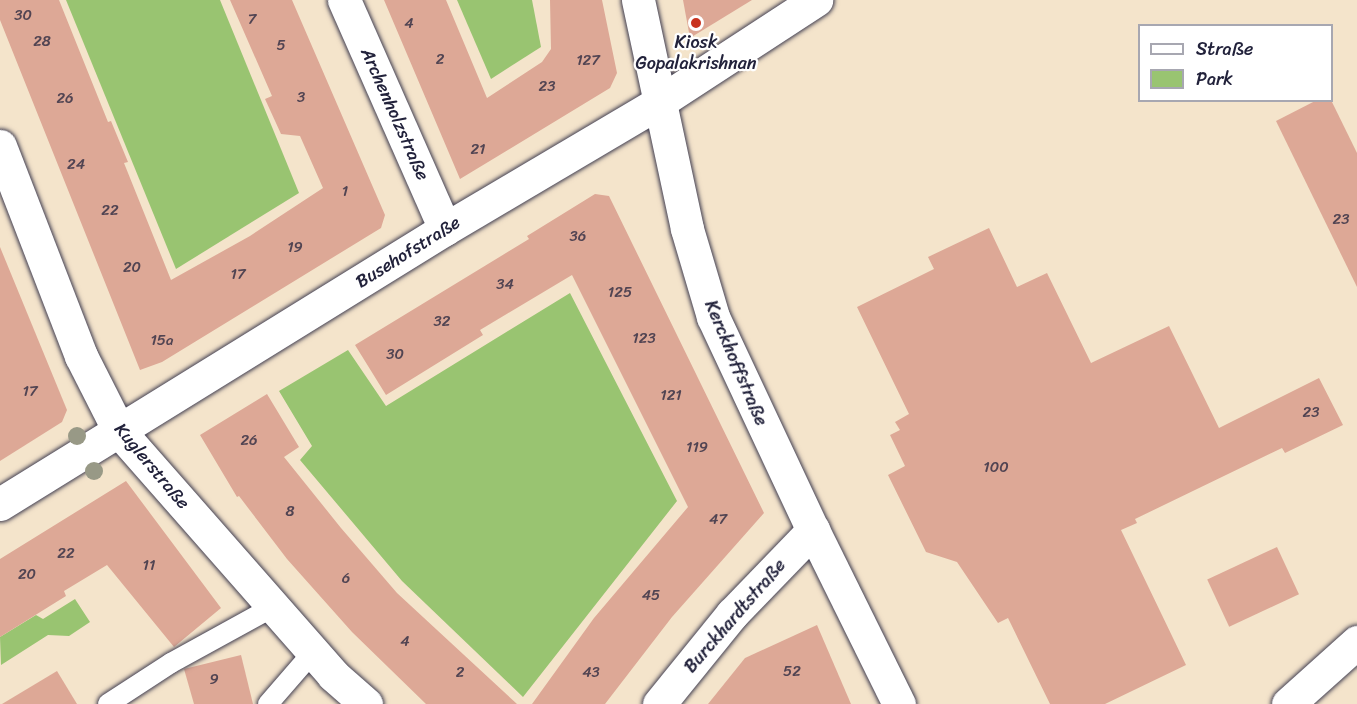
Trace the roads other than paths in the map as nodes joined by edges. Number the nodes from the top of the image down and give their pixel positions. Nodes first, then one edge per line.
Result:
1 (344, 0) edge
2 (638, 0) edge
3 (816, 0) edge
4 (658, 103) junction
5 (0, 146) edge
6 (445, 229) junction
7 (119, 431) junction
8 (0, 504) edge
9 (813, 530) junction
10 (273, 607) junction
11 (1357, 642) edge
12 (313, 652) junction
13 (108, 704) edge
14 (268, 704) edge
15 (366, 704) edge
16 (659, 704) edge
17 (899, 704) edge
18 (1288, 704) edge

1 - 6 street, Archenholzstraße
2 - 4 street, Kerckhoffstraße
3 - 4 street, Busehofstraße
4 - 6 street, Busehofstraße
4 - 9 street, Kerckhoffstraße
5 - 7 street, Kuglerstraße
6 - 7 street, Busehofstraße
7 - 8 street, Busehofstraße
7 - 10 street, Kuglerstraße
9 - 16 street, Burckhardtstraße
9 - 17 street, Kerckhoffstraße
10 - 12 street, Kuglerstraße
10 - 13 lane
11 - 18 street
12 - 14 lane
12 - 15 street, Kuglerstraße

